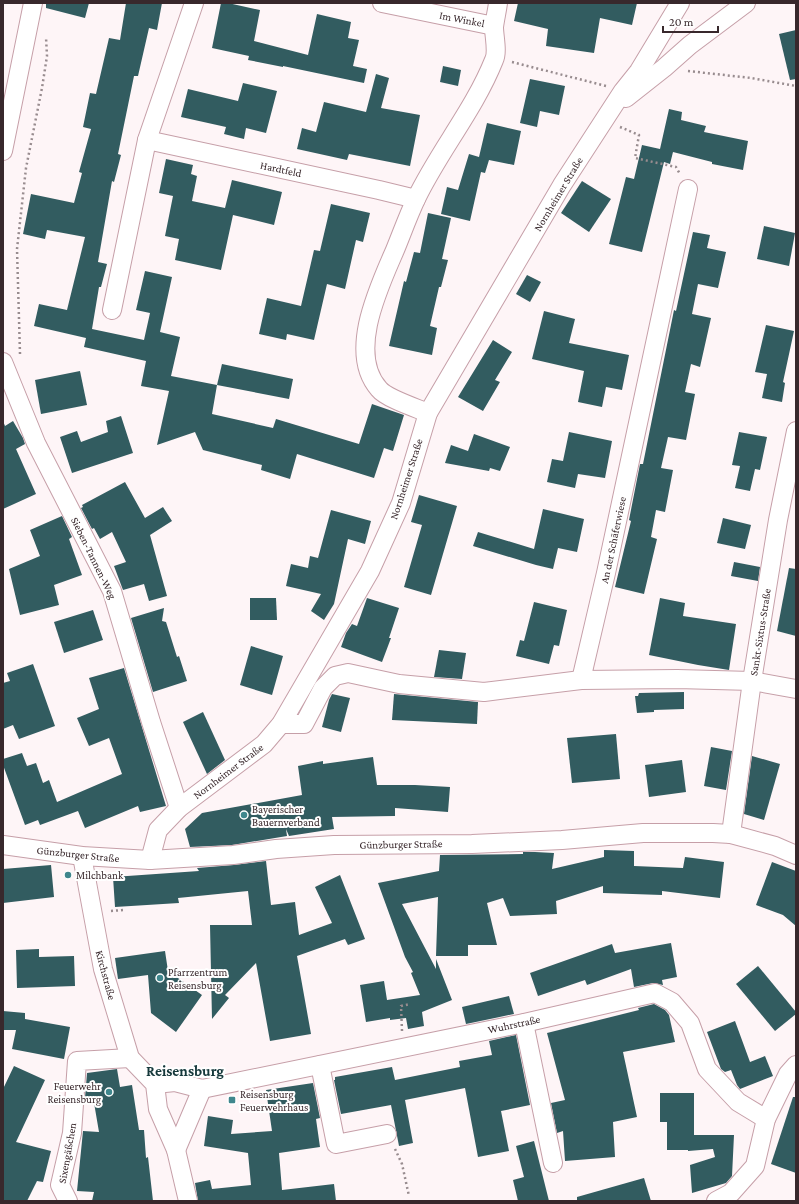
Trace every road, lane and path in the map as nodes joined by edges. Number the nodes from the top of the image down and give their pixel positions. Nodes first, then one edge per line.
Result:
1 (33, 3) edge
2 (194, 3) edge
3 (382, 3) edge
4 (498, 3) edge
5 (680, 3) edge
6 (746, 3) edge
7 (494, 26) junction
8 (46, 36) dead end
9 (495, 58) junction
10 (664, 68) junction
11 (796, 86) edge
12 (624, 90) junction
13 (612, 117) junction
14 (146, 140) junction
15 (3, 151) edge
16 (688, 189) joint
17 (416, 199) junction
18 (112, 310) dead end
19 (3, 362) edge
20 (11, 382) junction
21 (428, 413) junction
22 (796, 431) edge
23 (581, 680) junction
24 (752, 681) junction
25 (796, 689) edge
26 (281, 724) junction
27 (179, 808) junction
28 (731, 834) junction
29 (3, 845) edge
30 (796, 855) edge
31 (82, 856) junction
32 (150, 860) junction
33 (410, 1004) dead end
34 (524, 1023) junction
35 (401, 1026) dead end
36 (130, 1058) junction
37 (796, 1064) edge
38 (320, 1065) junction
39 (155, 1084) junction
40 (202, 1089) junction
41 (766, 1120) junction
42 (387, 1134) joint
43 (176, 1150) junction
44 (553, 1164) dead end
45 (410, 1196) dead end
46 (68, 1201) edge
47 (188, 1201) edge
48 (716, 1201) edge

1 - 15 street
2 - 14 street
3 - 7 street, Im Winkel
4 - 7 street
5 - 12 street, Nornheimer Straße
6 - 10 street, Nornheimer Straße
7 - 9 street
8 - 20 path
9 - 12 path
9 - 17 street
10 - 11 path
10 - 13 street, Nornheimer Straße
12 - 13 street, Nornheimer Straße
13 - 16 path
13 - 21 street, Nornheimer Straße
14 - 17 street, Hardtfeld
14 - 18 street
16 - 23 street, An der Schäferwiese
17 - 21 street
19 - 20 street, Sieben-Tannen-Weg
20 - 27 street, Sieben-Tannen-Weg
21 - 26 street, Nornheimer Straße
22 - 24 street, Sankt-Sixtus-Straße
23 - 24 street
23 - 26 street
24 - 25 street
24 - 28 street, Sankt-Sixtus-Straße
26 - 27 street, Nornheimer Straße
27 - 32 street, Nornheimer Straße
28 - 30 street, Günzburger Straße
28 - 32 street, Günzburger Straße
29 - 31 street, Günzburger Straße
31 - 32 street, Günzburger Straße
31 - 36 street, Kirchstraße
33 - 35 path
34 - 38 street, Wuhrstraße
34 - 41 street, Wuhrstraße
34 - 44 street
36 - 39 street, Kirchstraße
36 - 46 street, Sixengäßchen
37 - 41 street
38 - 40 street, Wuhrstraße
38 - 42 street
39 - 40 street
39 - 43 street
40 - 43 street
41 - 48 street
42 - 45 path
43 - 47 street

